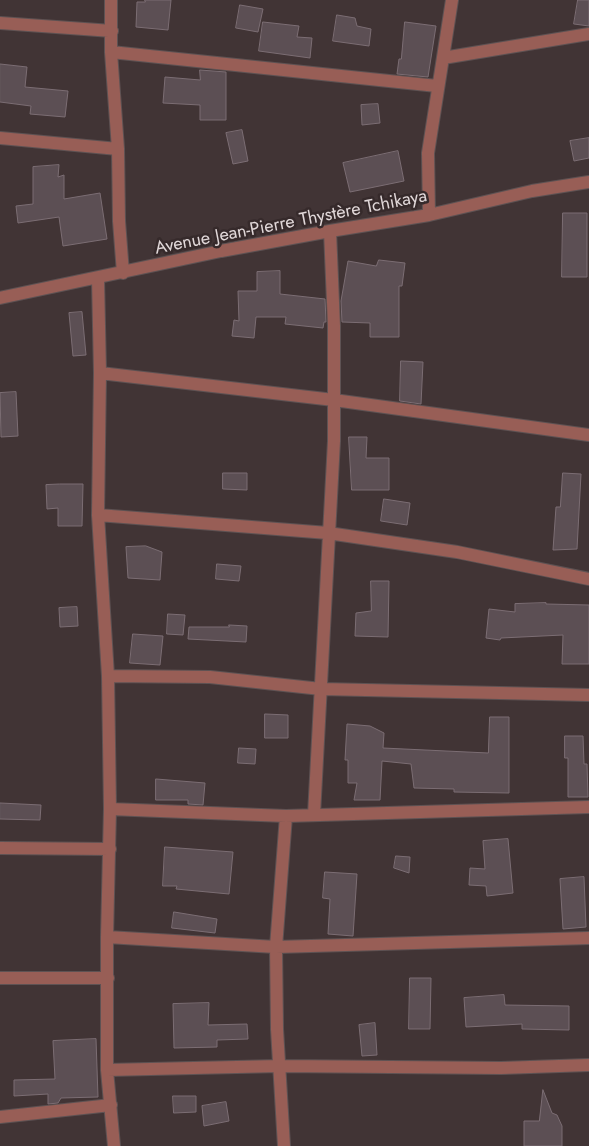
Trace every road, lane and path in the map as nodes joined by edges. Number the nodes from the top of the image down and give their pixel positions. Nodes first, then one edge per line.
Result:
1 (111, 0) edge
2 (452, 0) edge
3 (0, 23) edge
4 (112, 31) junction
5 (589, 34) edge
6 (111, 52) junction
7 (443, 58) junction
8 (437, 86) junction
9 (0, 138) edge
10 (118, 149) junction
11 (589, 182) edge
12 (428, 215) junction
13 (330, 230) junction
14 (123, 273) junction
15 (98, 279) junction
16 (0, 298) edge
17 (100, 373) junction
18 (334, 400) junction
19 (589, 435) edge
20 (98, 514) junction
21 (328, 533) junction
22 (589, 580) edge
23 (108, 676) junction
24 (321, 688) junction
25 (589, 694) edge
26 (589, 807) edge
27 (110, 809) junction
28 (314, 815) junction
29 (286, 816) junction
30 (0, 848) edge
31 (110, 849) junction
32 (107, 937) junction
33 (589, 938) edge
34 (276, 947) junction
35 (0, 978) edge
36 (108, 978) junction
37 (589, 1065) edge
38 (280, 1066) junction
39 (108, 1070) junction
40 (111, 1105) junction
41 (0, 1116) edge
42 (114, 1146) edge
43 (284, 1146) edge

1 - 4 street
2 - 7 street
3 - 4 street
4 - 6 street
5 - 7 street
6 - 8 street
6 - 10 street
7 - 8 street
8 - 12 street
9 - 10 street
10 - 14 street
11 - 12 street, Avenue Jean-Pierre Thystère Tchikaya
12 - 13 street, Avenue Jean-Pierre Thystère Tchikaya
13 - 14 street, Avenue Jean-Pierre Thystère Tchikaya
13 - 18 street
14 - 15 street, Avenue Jean-Pierre Thystère Tchikaya
15 - 16 street, Avenue Jean-Pierre Thystère Tchikaya
15 - 17 street
17 - 18 street
17 - 20 street
18 - 19 street
18 - 21 street
20 - 21 street
20 - 23 street
21 - 22 street
21 - 24 street
23 - 24 street
23 - 27 street
24 - 25 street
24 - 28 street
26 - 28 street
27 - 29 street
27 - 31 street
28 - 29 street
29 - 34 street
30 - 31 street
31 - 32 street
32 - 34 street
32 - 36 street
33 - 34 street
34 - 38 street
35 - 36 street
36 - 39 street
37 - 38 street
38 - 39 street
38 - 43 street
39 - 40 street
40 - 41 street
40 - 42 street

